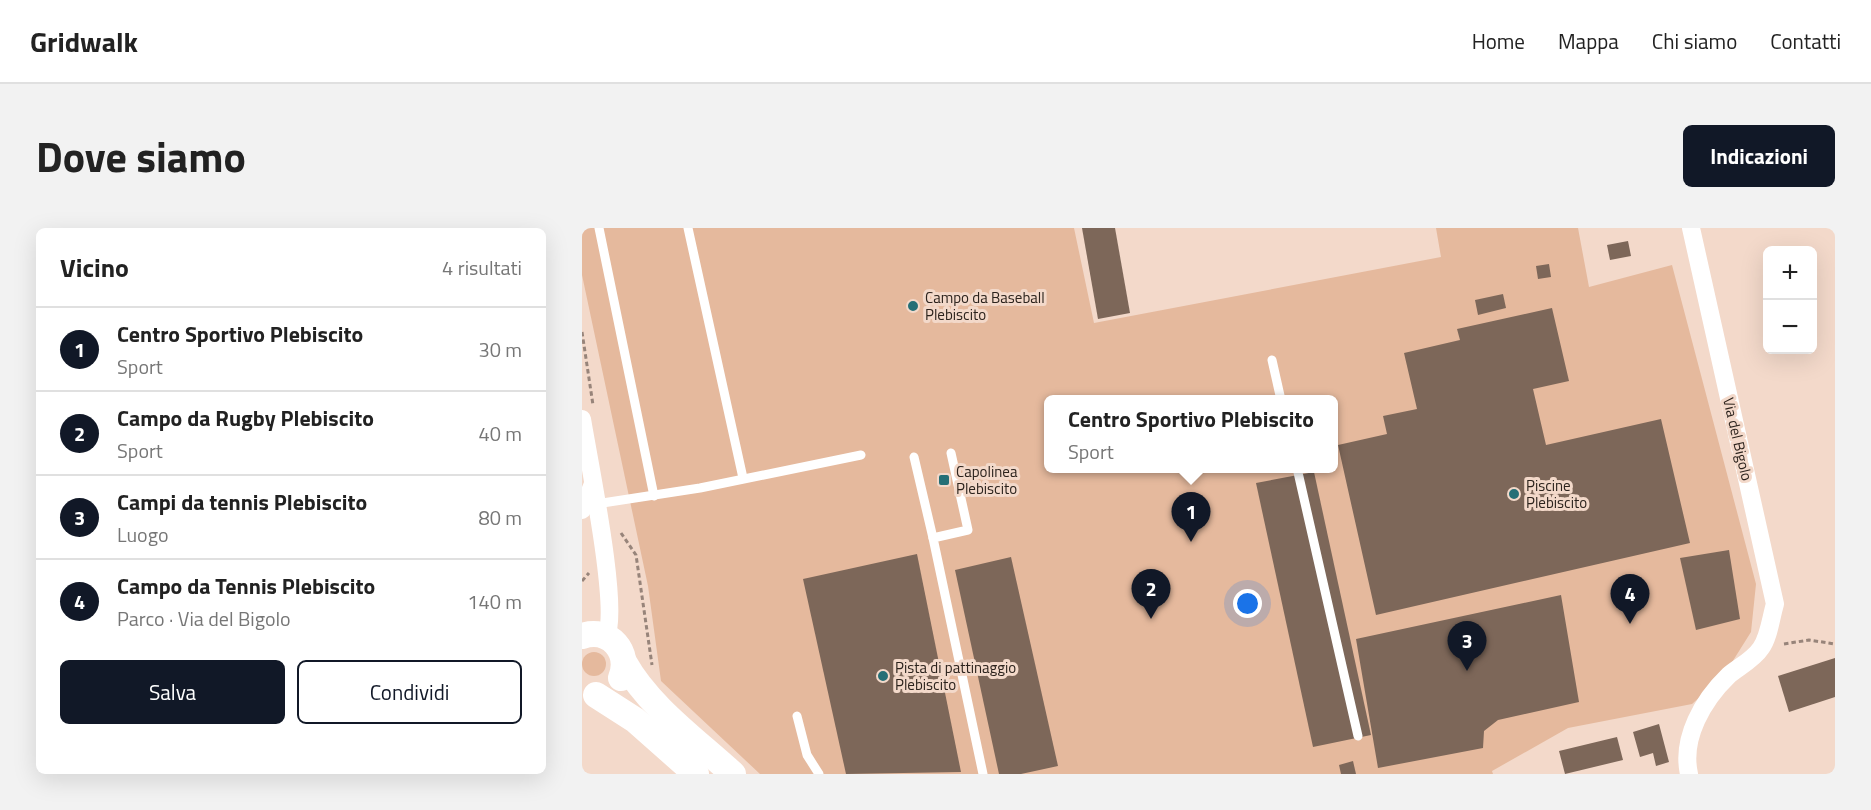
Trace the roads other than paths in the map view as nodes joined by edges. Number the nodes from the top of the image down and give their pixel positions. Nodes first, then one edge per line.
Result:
1 (599, 228) edge
2 (688, 228) edge
3 (1691, 228) edge
4 (1272, 360) dead end
5 (1280, 395) edge
6 (582, 419) edge
7 (951, 453) dead end
8 (861, 455) dead end
9 (914, 457) dead end
10 (1298, 473) edge
11 (743, 478) junction
12 (654, 496) junction
13 (589, 507) edge
14 (933, 538) junction
15 (590, 634) edge
16 (624, 662) junction
17 (589, 694) edge
18 (797, 716) dead end
19 (1358, 736) dead end
20 (696, 774) edge
21 (733, 774) edge
22 (819, 774) edge
23 (983, 774) edge
24 (1689, 774) edge

1 - 12 lane
2 - 11 lane
3 - 24 street, Via del Bigolo
4 - 5 lane
6 - 13 street
7 - 14 lane
8 - 11 lane
9 - 14 lane
10 - 19 lane
11 - 12 lane
12 - 13 lane
13 - 15 street
14 - 23 lane
15 - 16 main road
16 - 17 main road
16 - 21 main road
17 - 20 main road
18 - 22 lane

